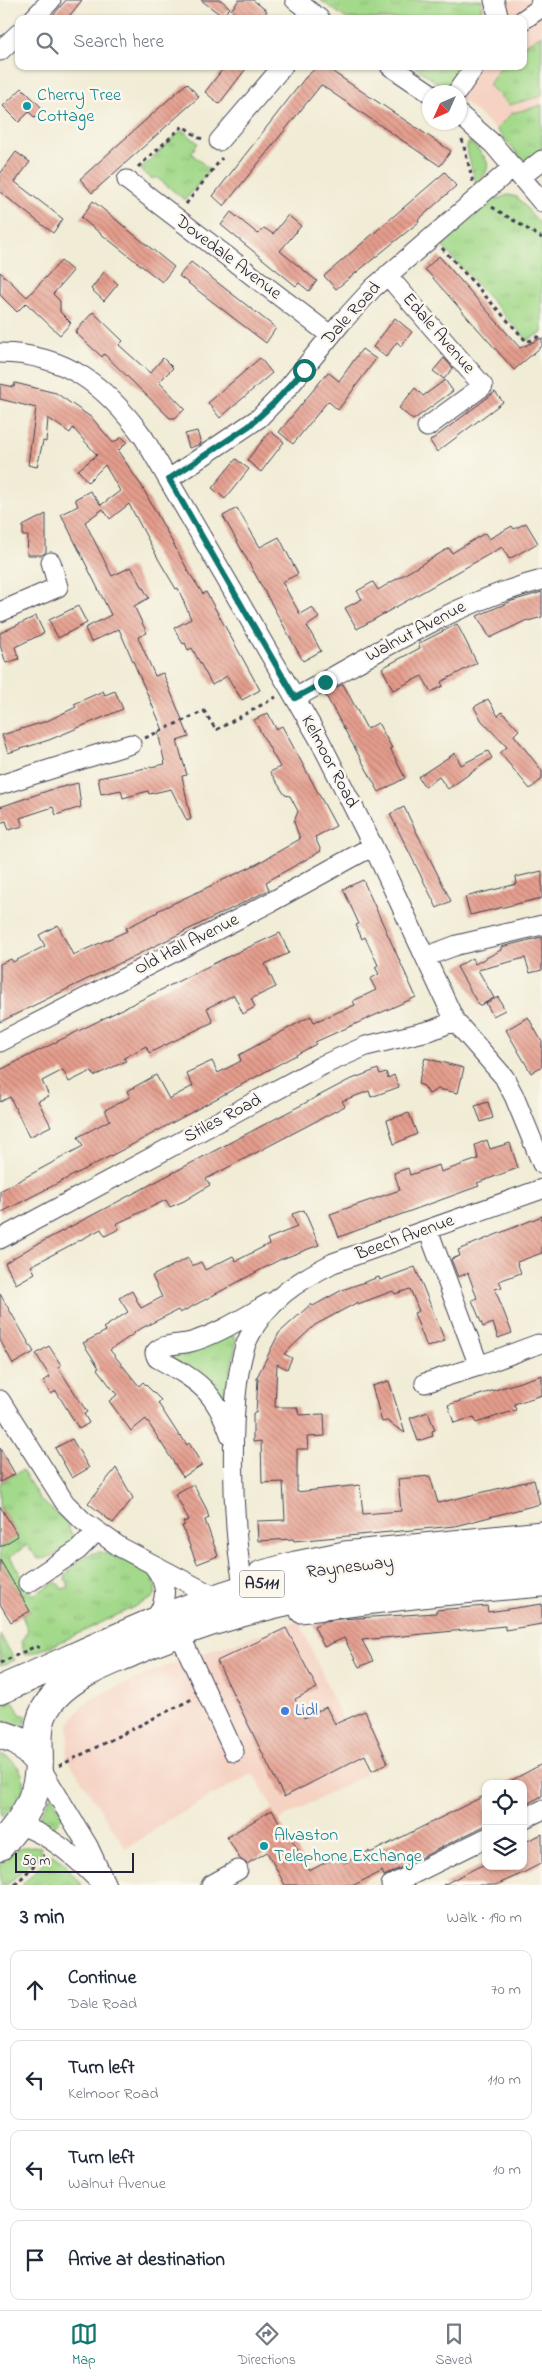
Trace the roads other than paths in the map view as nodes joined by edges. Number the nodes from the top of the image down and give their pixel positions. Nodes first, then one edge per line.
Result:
1 (51, 0) edge
2 (295, 0) edge
3 (494, 0) edge
4 (541, 0) edge
5 (37, 15) edge
6 (315, 15) edge
7 (498, 15) edge
8 (527, 17) edge
9 (15, 37) edge
10 (0, 52) edge
11 (280, 70) edge
12 (396, 70) edge
13 (472, 70) edge
14 (462, 85) edge
15 (422, 88) edge
16 (467, 121) edge
17 (219, 141) road end
18 (542, 160) edge
19 (517, 172) junction
20 (127, 180) road end
21 (542, 202) edge
22 (387, 275) junction
23 (330, 336) junction
24 (0, 353) edge
25 (427, 427) dead end
26 (169, 479) junction
27 (51, 562) dead end
28 (542, 580) edge
29 (0, 612) edge
30 (292, 694) junction
31 (131, 744) road end
32 (0, 785) edge
33 (373, 846) junction
34 (542, 925) edge
35 (425, 957) junction
36 (455, 1021) junction
37 (0, 1042) edge
38 (542, 1164) edge
39 (542, 1188) edge
40 (428, 1230) junction
41 (0, 1239) edge
42 (274, 1301) junction
43 (538, 1344) dead end
44 (479, 1366) junction
45 (425, 1382) dead end
46 (0, 1400) edge
47 (234, 1445) junction
48 (542, 1531) edge
49 (96, 1532) junction
50 (542, 1545) edge
51 (152, 1564) junction
52 (542, 1570) edge
53 (242, 1582) junction
54 (28, 1583) dead end
55 (542, 1588) edge
56 (215, 1597) junction
57 (297, 1601) junction
58 (155, 1620) junction
59 (179, 1633) junction
60 (0, 1690) edge
61 (0, 1734) edge
62 (234, 1752) dead end
63 (45, 1764) junction
64 (542, 1810) edge
65 (527, 1817) edge
66 (9, 1831) edge
67 (482, 1840) edge
68 (238, 1870) dead end
69 (104, 1885) edge
70 (211, 1885) edge
71 (391, 1885) edge

1 - 5 street
2 - 6 street
3 - 7 street
4 - 8 street
9 - 10 street
11 - 17 street
12 - 15 street
13 - 14 street
16 - 19 street
18 - 19 street, Dale Road
19 - 21 street
19 - 22 street, Dale Road
20 - 23 street, Dovedale Avenue
22 - 23 street, Dale Road
22 - 25 street, Edale Avenue
23 - 26 street, Dale Road
24 - 26 street, Kelmoor Road
26 - 30 street, Kelmoor Road
27 - 29 street
28 - 30 street, Walnut Avenue
30 - 33 street, Kelmoor Road
31 - 32 street
33 - 35 street, Kelmoor Road
33 - 37 street, Old Hall Avenue
34 - 35 street
35 - 36 street, Kelmoor Road
36 - 38 street, Kelmoor Road
36 - 41 street, Stiles Road
39 - 40 street, Beech Avenue
40 - 42 street, Beech Avenue
40 - 44 street
42 - 47 street, Beech Avenue
42 - 47 street, Beech Avenue
43 - 44 street
44 - 45 street
46 - 49 street
47 - 53 street, Beech Avenue
48 - 53 street, Raynesway
49 - 51 street
49 - 54 street
50 - 53 highway, Raynesway / A5111
51 - 56 street
51 - 58 street
52 - 57 highway, Raynesway / A5111
53 - 56 highway, Raynesway / A5111
55 - 57 street, Raynesway
56 - 58 highway, Raynesway / A5111
57 - 59 highway, Raynesway / A5111
58 - 60 highway, Raynesway / A5111
59 - 62 street
59 - 63 highway, Raynesway / A5111
61 - 63 highway
63 - 66 highway, Raynesway
63 - 69 street
64 - 65 street
66 - 69 street
67 - 71 street
68 - 70 street

